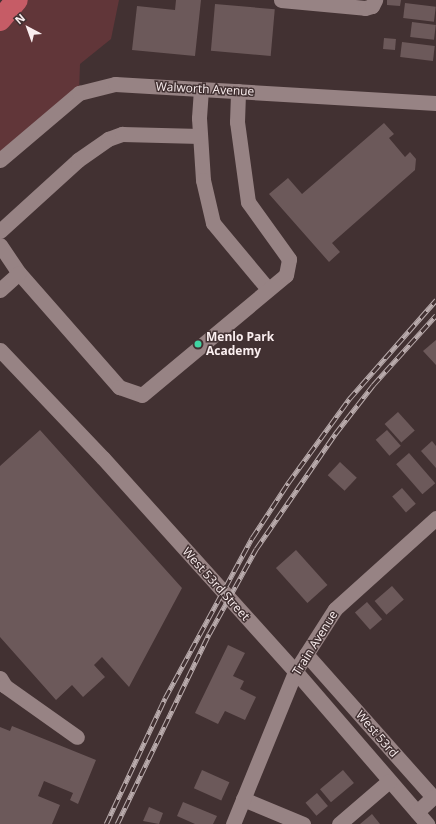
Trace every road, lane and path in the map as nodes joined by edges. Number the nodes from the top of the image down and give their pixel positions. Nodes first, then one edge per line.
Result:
1 (17, 0) edge
2 (281, 0) edge
3 (375, 0) edge
4 (0, 20) edge
5 (201, 89) junction
6 (238, 91) junction
7 (436, 103) edge
8 (200, 136) junction
9 (0, 160) edge
10 (0, 231) edge
11 (0, 245) edge
12 (19, 273) junction
13 (268, 289) junction
14 (0, 290) edge
15 (0, 350) edge
16 (435, 520) edge
17 (306, 654) junction
18 (0, 678) edge
19 (77, 737) dead end
20 (389, 781) junction
21 (243, 799) junction
22 (416, 812) junction
23 (233, 824) edge
24 (303, 824) edge
25 (339, 824) edge
26 (427, 824) edge

1 - 4 highway
2 - 3 street
5 - 6 street, Walworth Avenue
5 - 8 street
5 - 9 street, Walworth Avenue
6 - 7 street, Walworth Avenue
6 - 13 street
8 - 10 street
8 - 13 street
11 - 12 street
12 - 13 street
12 - 14 street
15 - 20 street, West 53rd Street
16 - 17 street, Train Avenue
17 - 21 street, Train Avenue
17 - 22 street, West 53rd
18 - 19 street
20 - 22 street, West 53rd Street
20 - 25 street
21 - 23 street, Train Avenue
21 - 24 street
22 - 26 street, West 53rd Street

